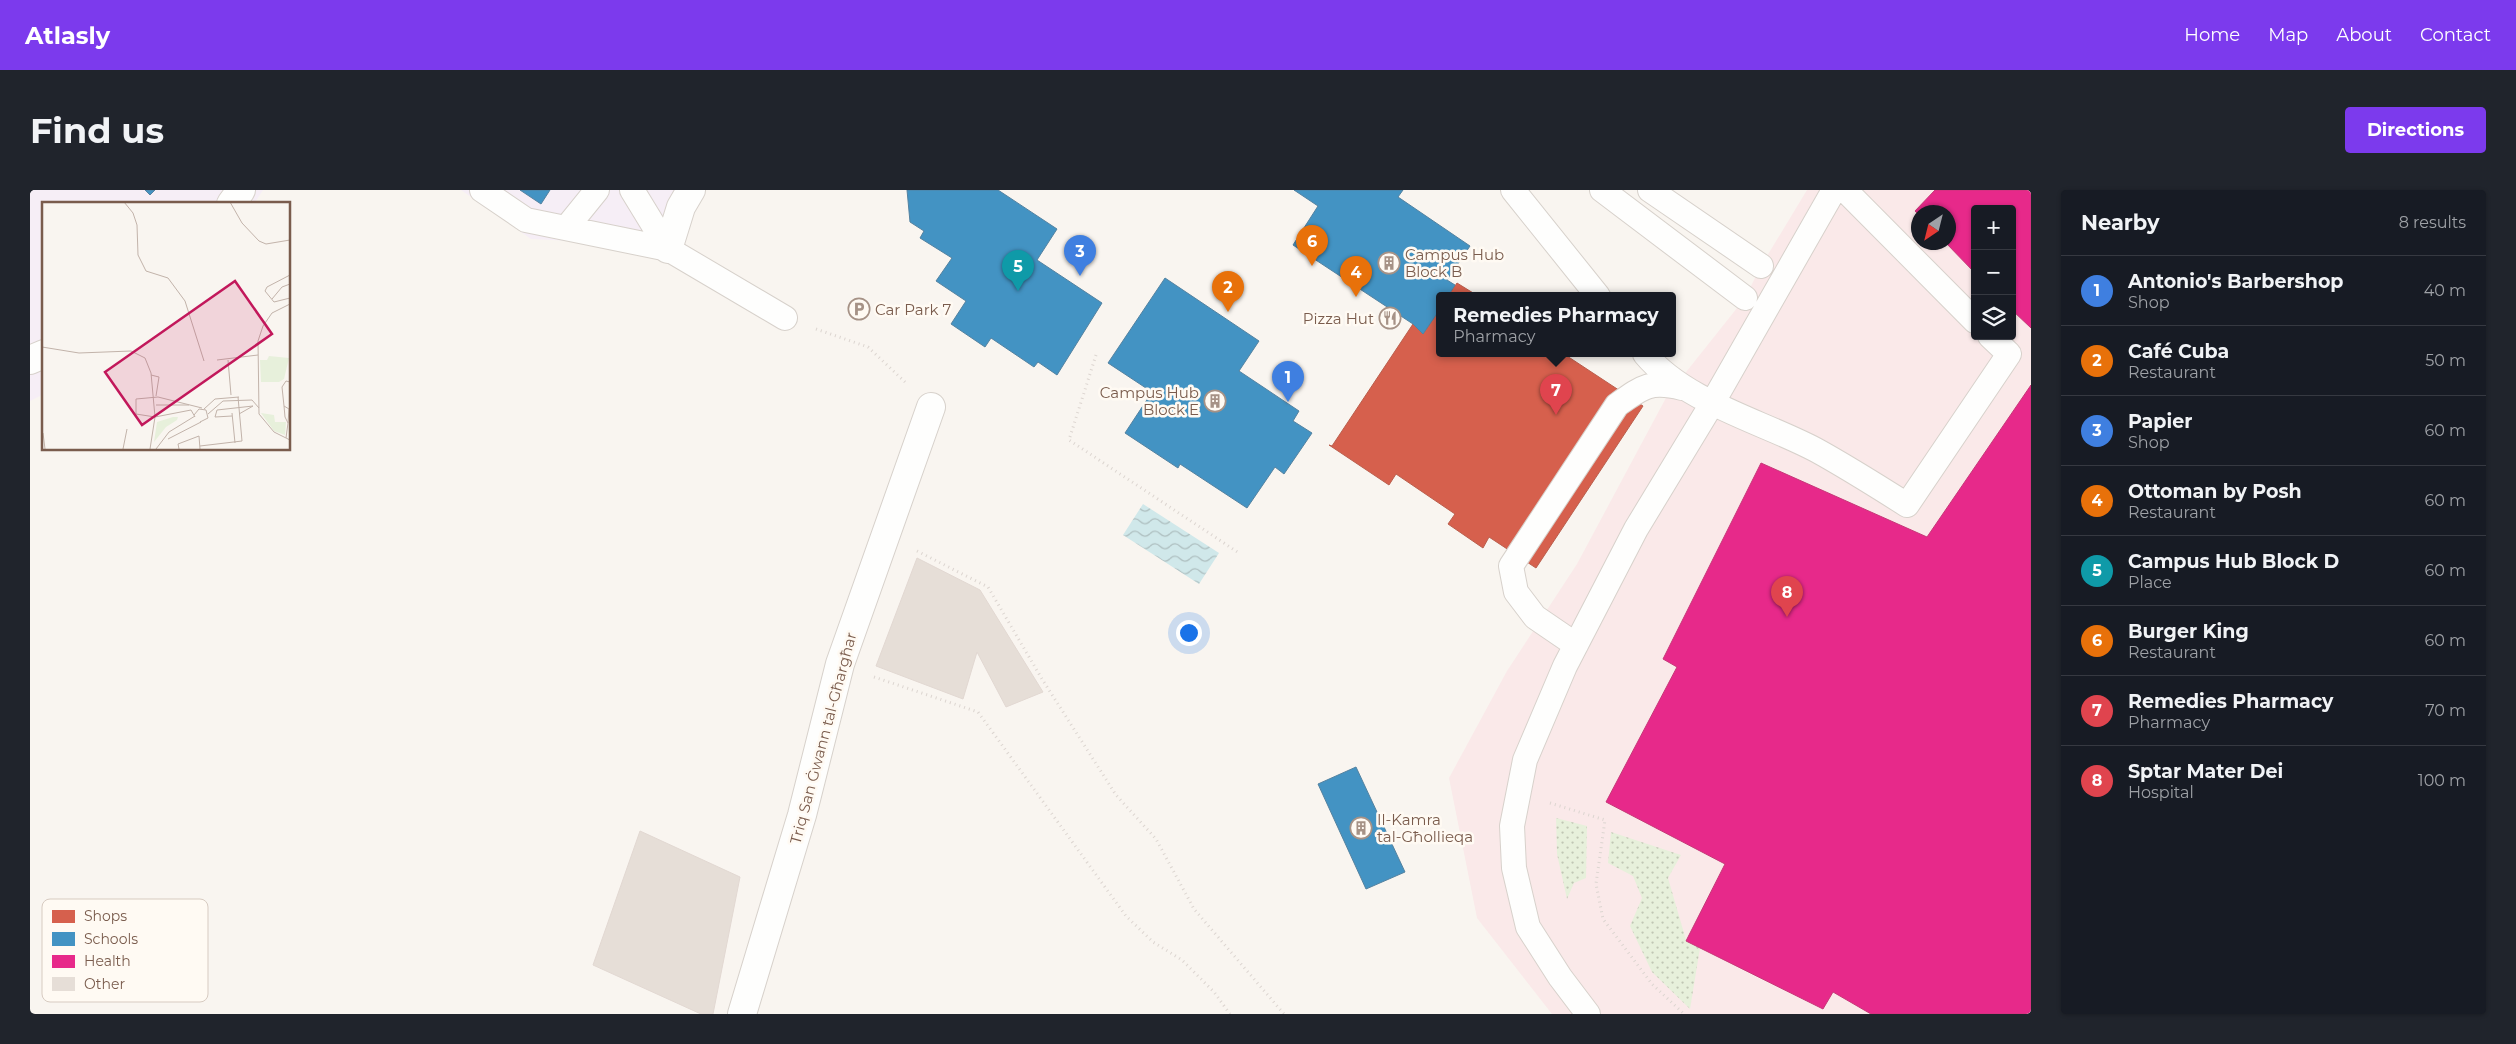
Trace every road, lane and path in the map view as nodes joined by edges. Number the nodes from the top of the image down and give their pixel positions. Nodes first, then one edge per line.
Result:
1 (240, 190) edge
2 (482, 190) edge
3 (597, 190) edge
4 (632, 190) edge
5 (691, 190) edge
6 (1513, 190) edge
7 (1602, 190) edge
8 (1650, 190) edge
9 (1834, 190) edge
10 (1845, 190) edge
11 (232, 202) edge
12 (567, 227) junction
13 (668, 249) junction
14 (1761, 266) dead end
15 (1595, 292) edge
16 (1745, 298) dead end
17 (1971, 317) edge
18 (785, 318) joint
19 (1994, 340) edge
20 (42, 355) edge
21 (1096, 355) dead end
22 (1648, 357) edge
23 (30, 360) edge
24 (1691, 390) junction
25 (1713, 402) junction
26 (931, 407) joint
27 (881, 546) junction
28 (1239, 553) dead end
29 (1576, 644) junction
30 (840, 664) junction
31 (1518, 793) junction
32 (742, 1014) edge
33 (1230, 1014) edge
34 (1284, 1014) edge
35 (1588, 1014) edge
36 (1684, 1014) edge

1 - 11 street
2 - 12 lane
3 - 12 lane
4 - 13 lane
5 - 13 street
6 - 15 lane
7 - 16 lane
8 - 14 lane
9 - 25 lane
10 - 17 lane
12 - 13 lane
13 - 18 lane
18 - 26 path
19 - 25 lane
20 - 23 street
21 - 28 path
22 - 24 lane
24 - 25 lane
24 - 29 lane
25 - 29 lane
26 - 27 street, Triq San Ġwann tal-Għargħar
27 - 30 street, Triq San Ġwann tal-Għargħar
27 - 34 path
29 - 31 lane
30 - 32 street, Triq San Ġwann tal-Għargħar
30 - 33 path
31 - 35 lane
31 - 36 path

